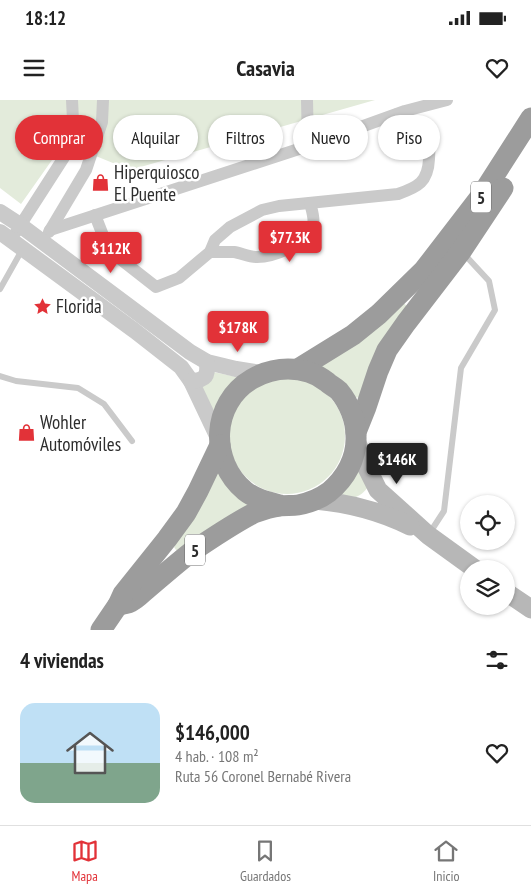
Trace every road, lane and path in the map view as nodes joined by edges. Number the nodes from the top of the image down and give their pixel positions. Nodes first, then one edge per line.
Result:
1 (72, 100) edge
2 (103, 100) edge
3 (307, 100) edge
4 (446, 100) edge
5 (397, 114) junction
6 (307, 115) edge
7 (531, 118) edge
8 (368, 124) edge
9 (531, 143) edge
10 (293, 151) edge
11 (310, 203) junction
12 (0, 212) edge
13 (95, 215) junction
14 (20, 225) junction
15 (46, 236) junction
16 (16, 245) edge
17 (462, 250) junction
18 (210, 252) junction
19 (0, 289) edge
20 (207, 362) junction
21 (298, 369) junction
22 (262, 373) junction
23 (0, 376) edge
24 (191, 381) junction
25 (356, 436) junction
26 (132, 442) dead end
27 (219, 443) junction
28 (315, 500) junction
29 (280, 506) junction
30 (428, 535) junction
31 (463, 560) edge
32 (515, 598) edge
33 (118, 606) junction
34 (531, 610) edge
35 (102, 630) edge

1 - 14 street
2 - 15 street
3 - 6 street
4 - 5 street
5 - 8 street
5 - 11 street
7 - 21 highway, 5
9 - 17 highway, 5
10 - 13 street
11 - 18 street
11 - 18 street
12 - 14 street
13 - 15 street
13 - 18 street
14 - 15 street
14 - 16 street
15 - 16 street
15 - 20 street
16 - 19 lane
16 - 24 street
17 - 25 highway, 5
17 - 30 lane
20 - 22 street
20 - 24 street
21 - 22 highway
21 - 25 highway
22 - 27 highway
23 - 26 lane
24 - 27 street
25 - 28 highway
25 - 30 main road
27 - 29 highway
27 - 33 highway, 5
28 - 29 highway
28 - 30 main road
29 - 33 highway, 5
30 - 31 main road
32 - 34 main road
33 - 35 highway, 5

